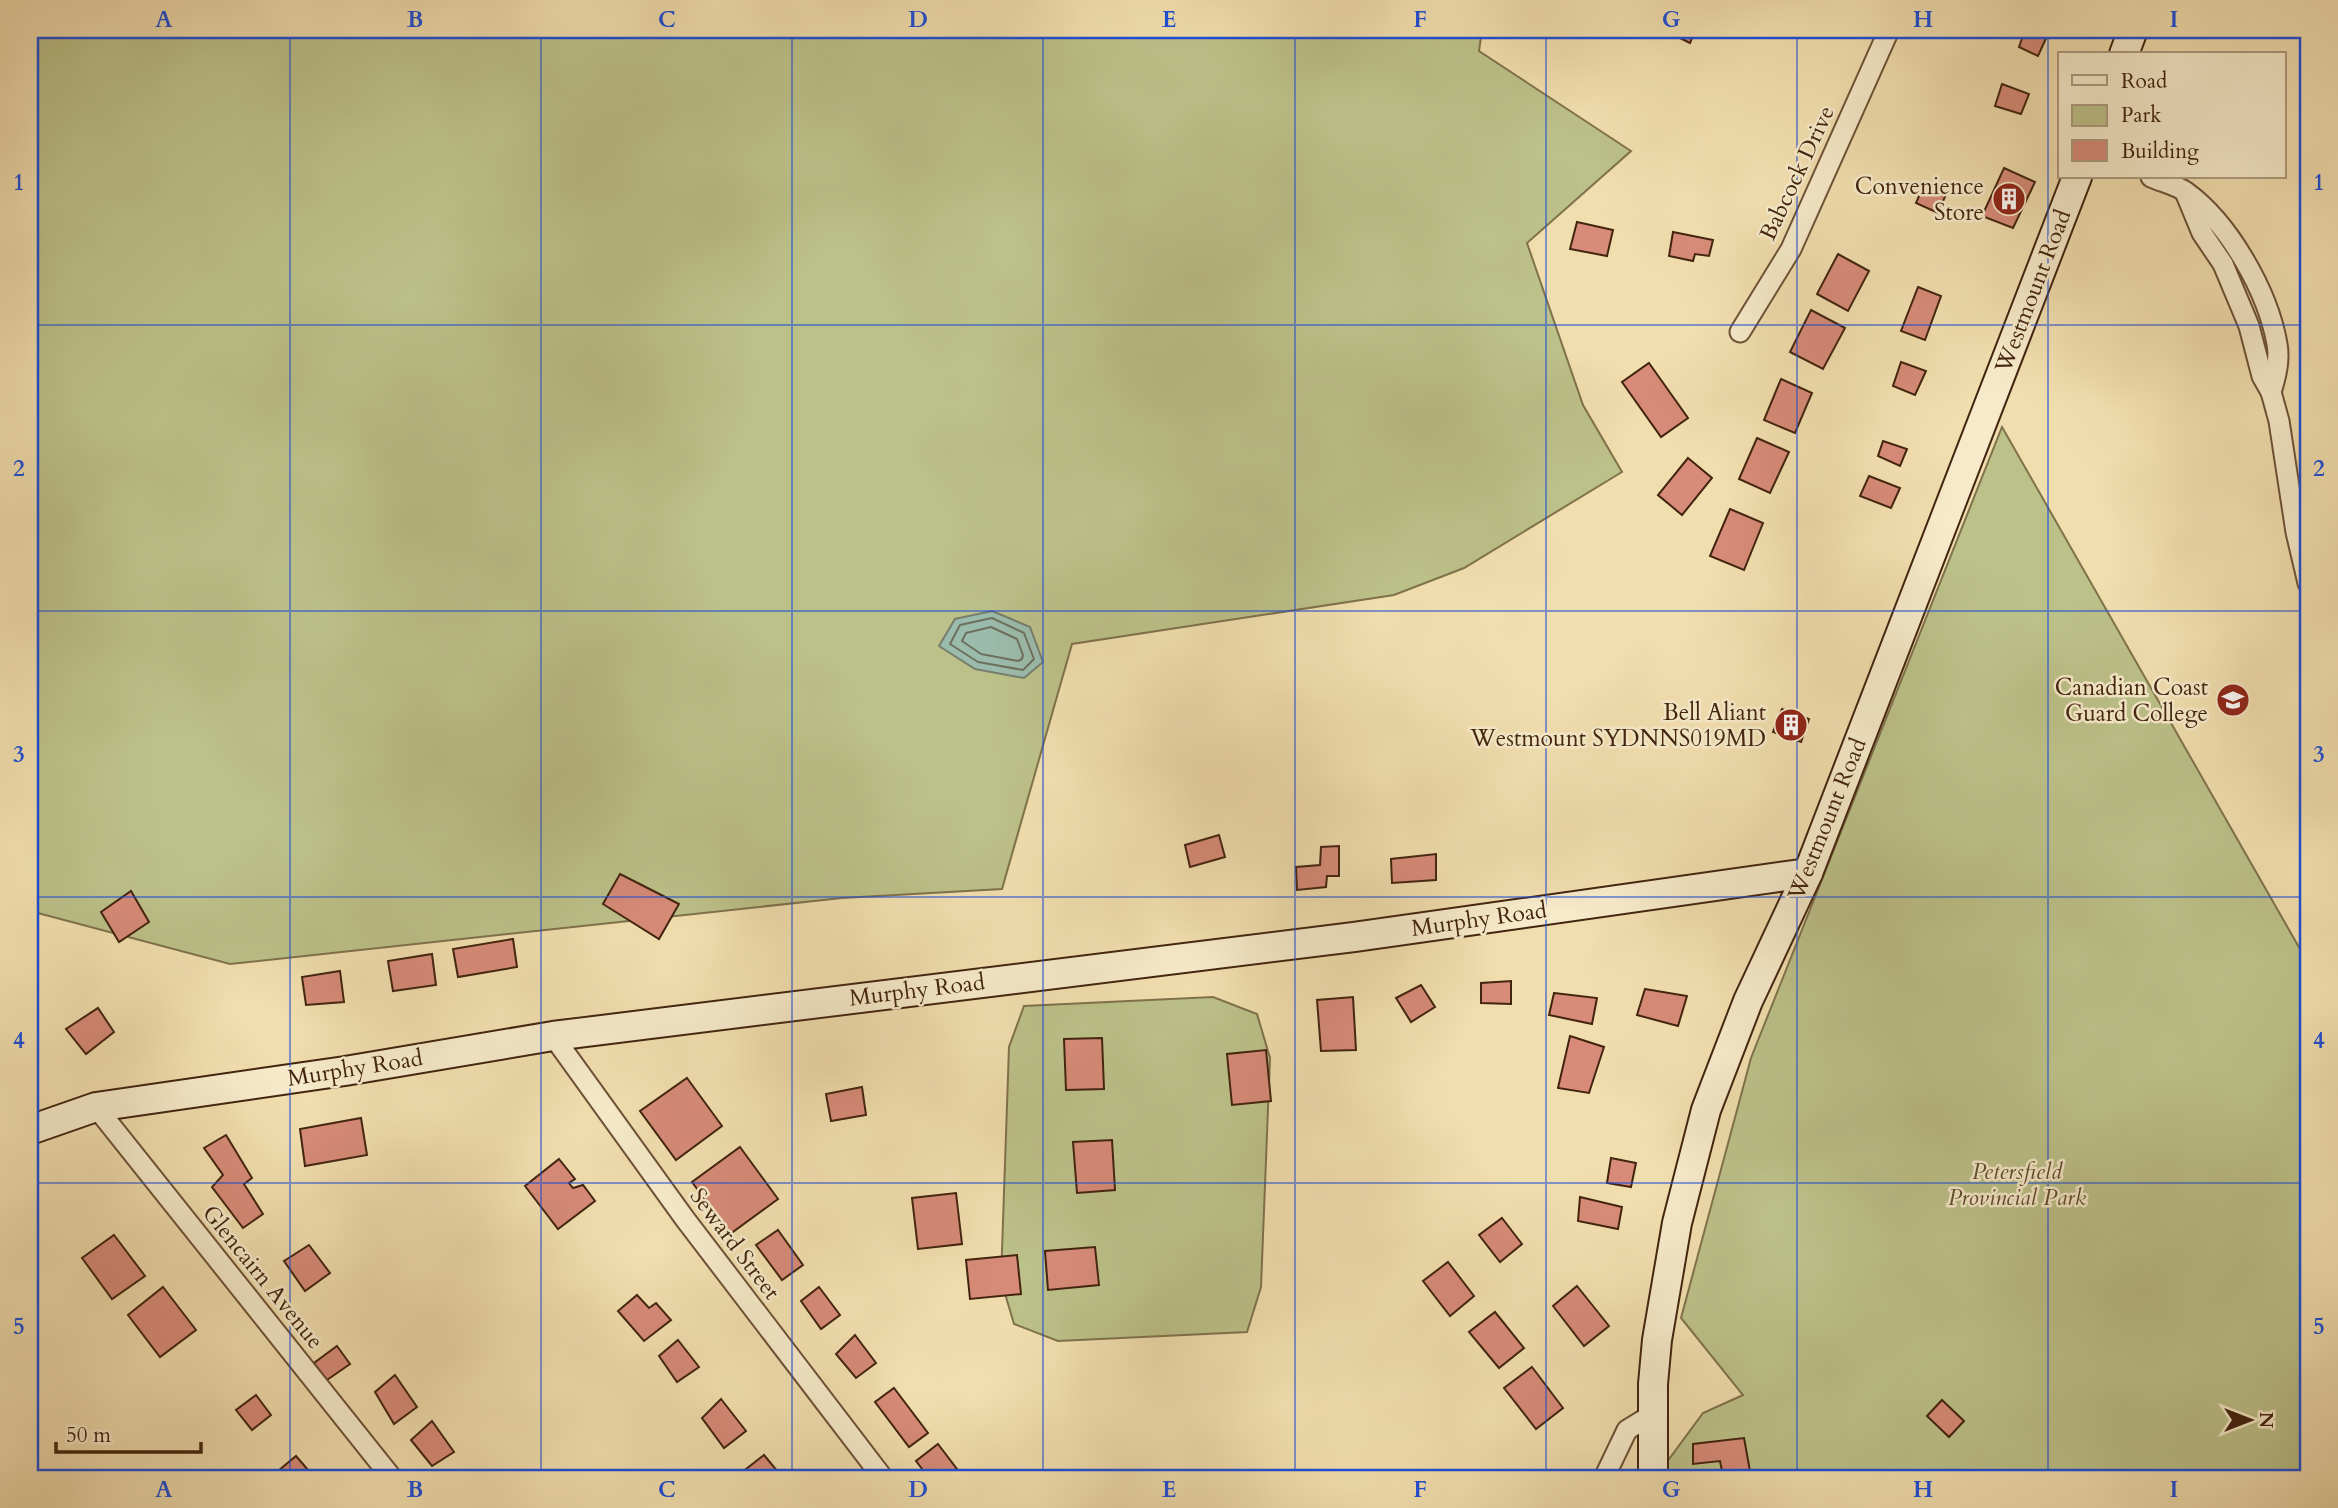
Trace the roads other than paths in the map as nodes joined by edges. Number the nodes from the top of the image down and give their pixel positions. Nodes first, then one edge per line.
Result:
1 (1889, 30) edge
2 (2133, 30) edge
3 (2125, 52) edge
4 (2077, 178) edge
5 (2153, 178) edge
6 (1740, 332) dead end
7 (2308, 583) edge
8 (1808, 873) junction
9 (553, 1036) junction
10 (96, 1107) junction
11 (30, 1130) edge
12 (1653, 1414) junction
13 (392, 1478) edge
14 (883, 1478) edge
15 (1604, 1478) edge
16 (1653, 1478) edge

1 - 6 street, Babcock Drive
2 - 3 street
4 - 8 street, Westmount Road
5 - 7 street
8 - 9 street, Murphy Road
8 - 12 street, Westmount Road
9 - 10 street, Murphy Road
9 - 14 street, Seward Street
10 - 11 street, Murphy Road
10 - 13 street, Glencairn Avenue
12 - 15 street
12 - 16 street, Westmount Road

